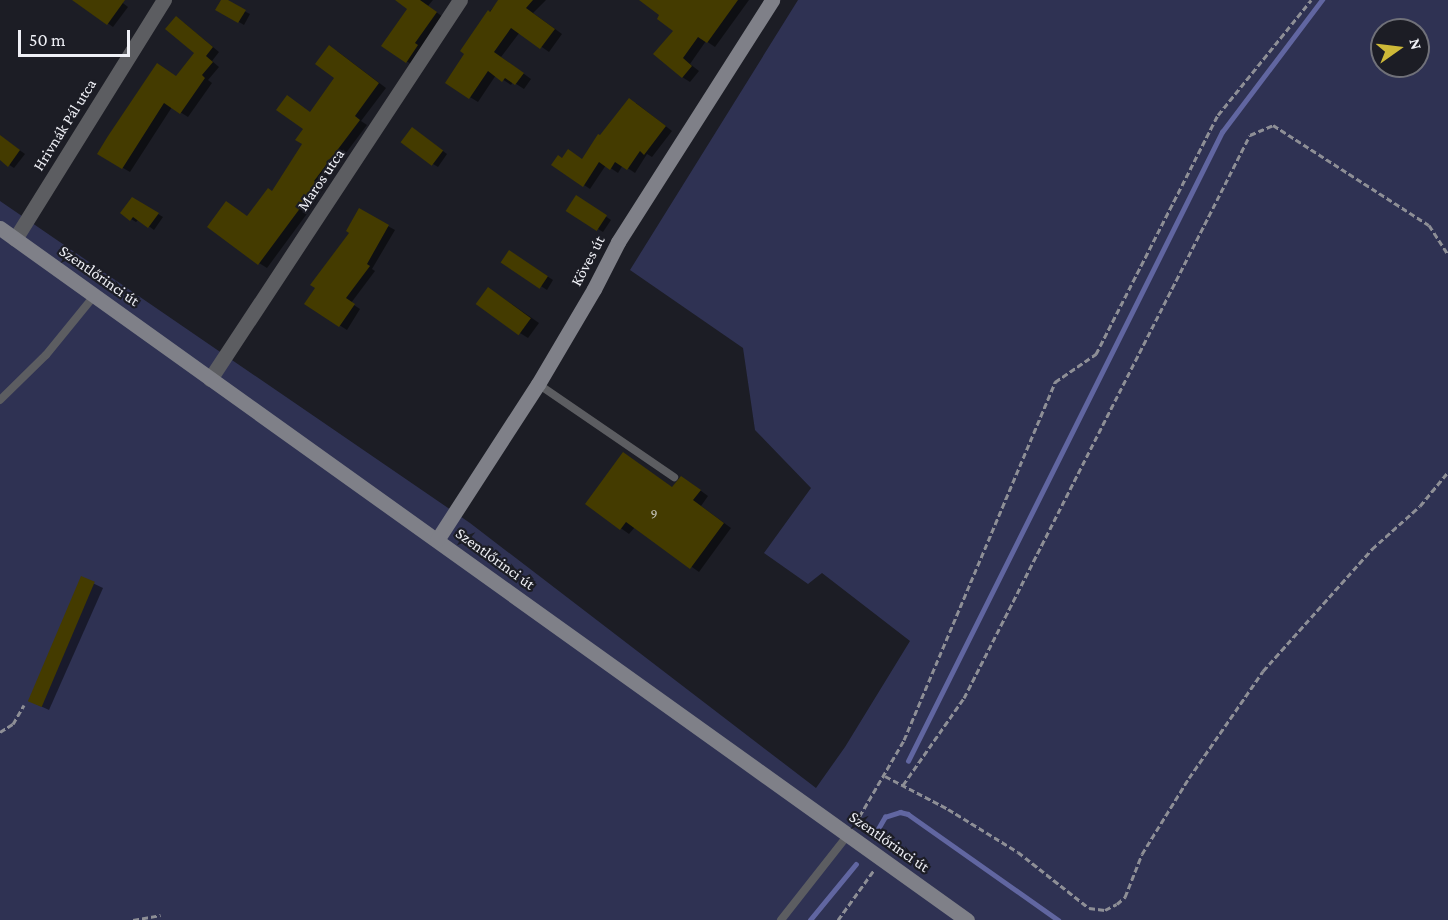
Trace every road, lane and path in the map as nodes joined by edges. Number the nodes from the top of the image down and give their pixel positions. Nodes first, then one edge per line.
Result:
1 (164, 0) edge
2 (460, 0) edge
3 (772, 0) edge
4 (1311, 0) edge
5 (0, 228) edge
6 (15, 239) junction
7 (1448, 254) edge
8 (95, 295) junction
9 (210, 379) junction
10 (538, 384) junction
11 (0, 400) edge
12 (1448, 472) edge
13 (674, 477) dead end
14 (437, 540) junction
15 (24, 705) dead end
16 (0, 732) edge
17 (885, 776) junction
18 (903, 785) junction
19 (848, 835) junction
20 (883, 859) junction
21 (161, 915) dead end
22 (134, 920) edge
23 (781, 920) edge
24 (838, 920) edge
25 (968, 920) edge

1 - 6 street, Hrivnák Pál utca
2 - 9 street, Maros utca
3 - 10 main road, Köves út
4 - 17 path
5 - 6 main road, Szentlőrinci út
6 - 8 main road, Szentlőrinci út
7 - 18 path
8 - 9 main road, Szentlőrinci út
8 - 11 lane
9 - 14 main road, Szentlőrinci út
10 - 13 lane
10 - 14 main road, Köves út
12 - 18 path
14 - 19 main road, Szentlőrinci út
15 - 16 path
17 - 18 path
17 - 19 path
19 - 20 main road, Szentlőrinci út
19 - 23 lane
20 - 24 path
20 - 25 main road, Szentlőrinci út
21 - 22 path

